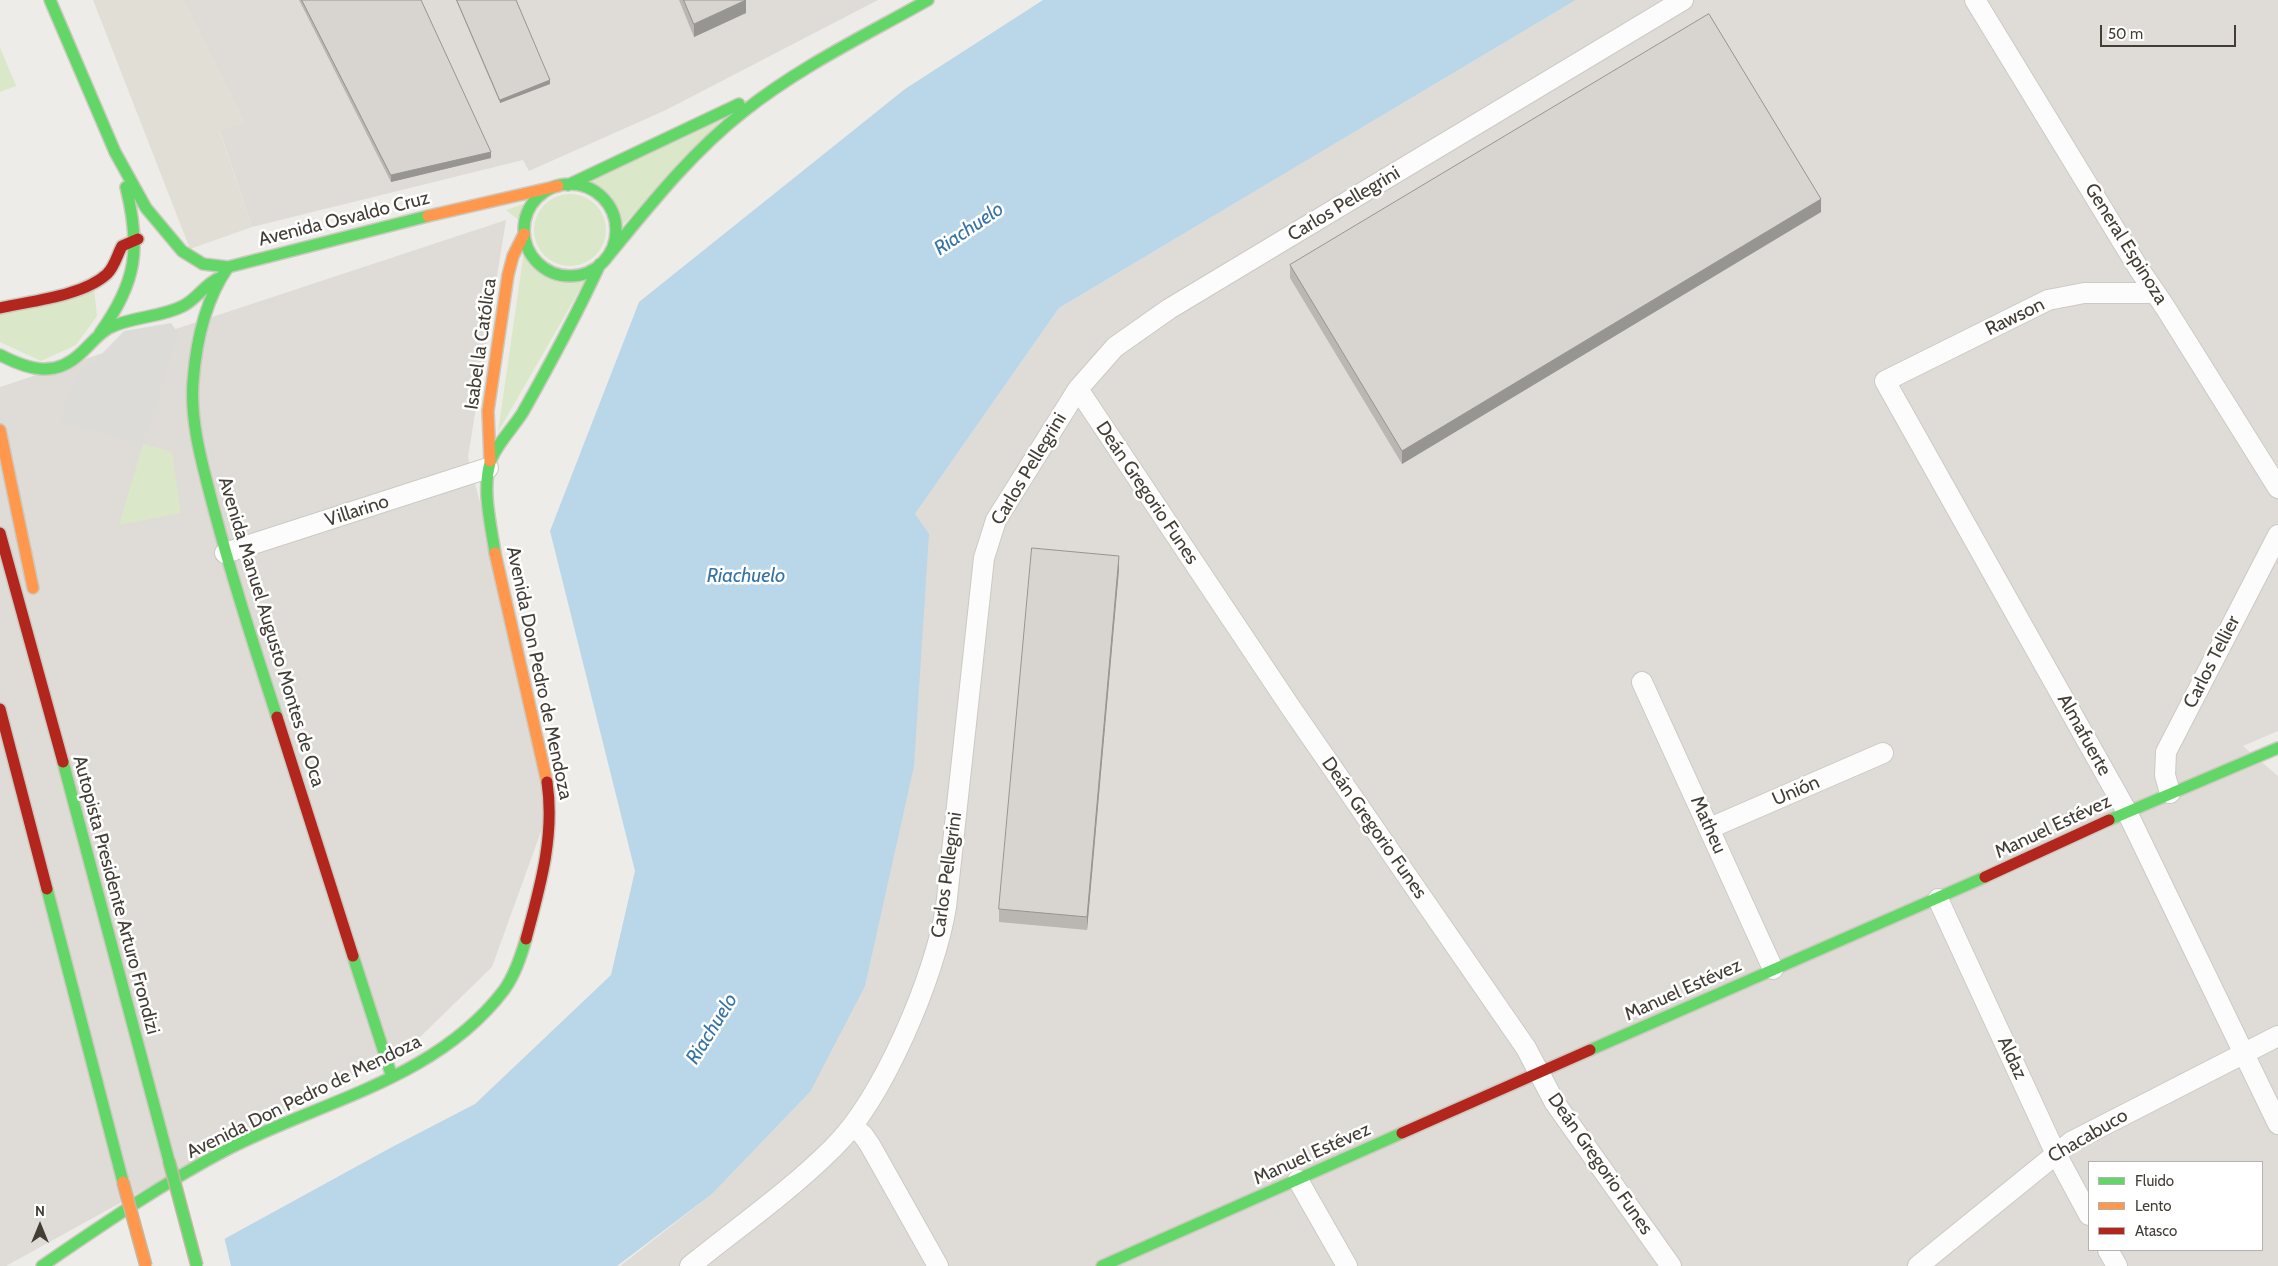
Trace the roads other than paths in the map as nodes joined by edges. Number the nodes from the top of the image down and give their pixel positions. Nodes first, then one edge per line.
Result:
1 (50, 0) edge
2 (928, 0) edge
3 (1683, 0) edge
4 (1975, 0) edge
5 (793, 79) junction
6 (117, 156) junction
7 (563, 186) junction
8 (469, 206) junction
9 (497, 212) dead end
10 (512, 218) dead end
11 (524, 233) junction
12 (135, 240) junction
13 (172, 241) junction
14 (604, 260) junction
15 (228, 267) junction
16 (219, 278) junction
17 (2154, 293) junction
18 (0, 308) edge
19 (94, 340) junction
20 (0, 355) edge
21 (1885, 381) joint
22 (1078, 390) junction
23 (0, 430) edge
24 (489, 465) junction
25 (2278, 488) edge
26 (0, 533) edge
27 (2278, 534) edge
28 (225, 553) junction
29 (35, 599) dead end
30 (44, 646) dead end
31 (1642, 682) dead end
32 (0, 709) edge
33 (2278, 748) edge
34 (1882, 753) dead end
35 (2170, 793) junction
36 (74, 798) junction
37 (2127, 812) junction
38 (1710, 828) junction
39 (1938, 899) junction
40 (1773, 969) junction
41 (2278, 1036) edge
42 (2245, 1053) junction
43 (1539, 1073) junction
44 (392, 1077) junction
45 (2278, 1124) edge
46 (852, 1126) junction
47 (2056, 1152) junction
48 (1298, 1180) junction
49 (2088, 1213) edge
50 (2109, 1251) edge
51 (42, 1266) edge
52 (146, 1266) edge
53 (197, 1266) edge
54 (690, 1266) edge
55 (938, 1266) edge
56 (1102, 1266) edge
57 (1347, 1266) edge
58 (1671, 1266) edge
59 (1918, 1266) edge
60 (2117, 1266) edge

1 - 6 main road
2 - 5 main road, Avenida Don Pedro de Mendoza
3 - 22 street, Carlos Pellegrini
4 - 17 street, General Espinoza
5 - 7 main road, Avenida Don Pedro de Mendoza
5 - 14 main road, Avenida Don Pedro de Mendoza
6 - 12 main road
6 - 13 main road
7 - 8 main road, Avenida Osvaldo Cruz
7 - 11 main road
7 - 14 main road
8 - 9 main road, Avenida Osvaldo Cruz
8 - 15 main road, Avenida Osvaldo Cruz
10 - 11 main road
11 - 14 main road
11 - 24 main road, Isabel la Católica
12 - 13 main road
12 - 18 main road
12 - 19 main road
13 - 15 main road
14 - 24 main road, Avenida Don Pedro de Mendoza
15 - 16 main road, Avenida Manuel Augusto Montes de Oca
16 - 19 main road
16 - 28 main road, Avenida Manuel Augusto Montes de Oca
17 - 21 street, Rawson
17 - 25 street, General Espinoza
19 - 20 main road
21 - 37 street, Almafuerte
22 - 43 street, Deán Gregorio Funes
22 - 46 street, Carlos Pellegrini
23 - 29 main road
24 - 28 street, Villarino
24 - 44 main road, Avenida Don Pedro de Mendoza
26 - 36 main road, Autopista Presidente Arturo Frondizi
27 - 35 street, Carlos Tellier
28 - 44 main road, Avenida Manuel Augusto Montes de Oca
30 - 36 main road
31 - 38 street, Matheu
32 - 52 main road, bridge
33 - 35 main road, Manuel Estévez
34 - 38 street, Unión
35 - 37 main road, Manuel Estévez
36 - 53 main road, Autopista Presidente Arturo Frondizi, bridge
37 - 39 main road, Manuel Estévez
37 - 42 street, Almafuerte
38 - 40 street, Matheu
39 - 40 main road, Manuel Estévez
39 - 47 street, Aldaz
40 - 43 main road, Manuel Estévez
41 - 42 street, Chacabuco
42 - 45 street, Almafuerte
42 - 47 street, Chacabuco
43 - 48 main road, Manuel Estévez
43 - 58 street, Deán Gregorio Funes
44 - 51 main road, Avenida Don Pedro de Mendoza
46 - 54 street, Carlos Pellegrini
46 - 55 street
47 - 49 street, Aldaz
47 - 59 street, Chacabuco
48 - 56 main road, Manuel Estévez
48 - 57 street
50 - 60 street

